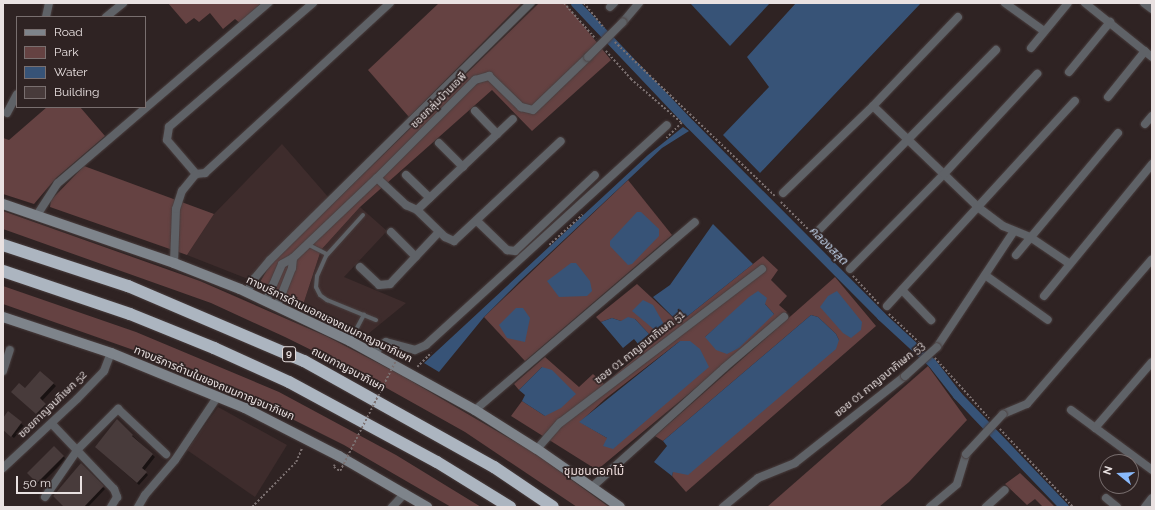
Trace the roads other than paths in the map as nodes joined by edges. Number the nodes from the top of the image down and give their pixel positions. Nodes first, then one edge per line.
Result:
1 (49, 3) edge
2 (123, 3) edge
3 (268, 3) edge
4 (313, 3) edge
5 (390, 3) edge
6 (530, 3) edge
7 (639, 3) edge
8 (1005, 3) edge
9 (1068, 3) edge
10 (1085, 3) edge
11 (1144, 3) edge
12 (1152, 9) edge
13 (46, 16) edge
14 (107, 16) edge
15 (958, 17) dead end
16 (1110, 22) junction
17 (1044, 31) junction
18 (1031, 48) dead end
19 (996, 50) dead end
20 (1145, 51) junction
21 (1152, 57) edge
22 (1069, 72) dead end
23 (1037, 74) dead end
24 (16, 96) edge
25 (1108, 96) dead end
26 (1075, 101) dead end
27 (873, 106) junction
28 (146, 107) edge
29 (145, 108) edge
30 (475, 111) dead end
31 (7, 113) dead end
32 (1152, 116) edge
33 (513, 118) dead end
34 (1145, 124) dead end
35 (667, 125) dead end
36 (1118, 133) dead end
37 (497, 134) junction
38 (909, 139) junction
39 (561, 141) dead end
40 (439, 143) dead end
41 (1152, 164) edge
42 (463, 166) junction
43 (196, 174) junction
44 (944, 174) junction
45 (406, 175) dead end
46 (595, 175) dead end
47 (377, 178) junction
48 (783, 193) dead end
49 (430, 198) junction
50 (3, 204) edge
51 (979, 208) junction
52 (417, 210) junction
53 (37, 215) junction
54 (363, 215) dead end
55 (477, 221) junction
56 (695, 222) dead end
57 (818, 231) dead end
58 (1014, 231) junction
59 (391, 232) dead end
60 (439, 232) junction
61 (1030, 237) junction
62 (307, 244) junction
63 (3, 245) edge
64 (327, 254) junction
65 (1016, 255) dead end
66 (416, 257) junction
67 (293, 258) junction
68 (1152, 259) edge
69 (174, 263) junction
70 (1070, 264) junction
71 (360, 267) dead end
72 (762, 269) dead end
73 (849, 270) road end
74 (3, 271) edge
75 (985, 275) junction
76 (902, 290) junction
77 (247, 292) junction
78 (1044, 296) dead end
79 (266, 301) junction
80 (277, 306) junction
81 (886, 309) road end
82 (364, 315) junction
83 (3, 317) edge
84 (784, 317) dead end
85 (376, 320) dead end
86 (931, 320) dead end
87 (1048, 320) dead end
88 (350, 341) junction
89 (10, 350) dead end
90 (111, 353) junction
91 (374, 354) junction
92 (1152, 362) edge
93 (3, 371) edge
94 (218, 396) junction
95 (475, 410) junction
96 (1071, 410) dead end
97 (52, 424) junction
98 (1095, 428) junction
99 (78, 449) junction
100 (537, 449) junction
101 (166, 454) dead end
102 (3, 468) edge
103 (1152, 470) edge
104 (592, 487) junction
105 (1005, 490) dead end
106 (405, 493) junction
107 (45, 497) dead end
108 (1106, 498) dead end
109 (1152, 498) edge
110 (424, 506) edge
111 (111, 507) edge
112 (138, 507) edge
113 (392, 507) edge
114 (510, 507) edge
115 (553, 507) edge
116 (620, 507) edge
117 (723, 507) edge
118 (930, 507) edge
119 (986, 507) edge
120 (1118, 507) edge
121 (1145, 507) edge

1 - 13 street
2 - 14 street
3 - 28 street
4 - 43 street
5 - 43 street
6 - 77 street
7 - 47 street, ซอยกลุ่มบ้านเอพี, bridge
8 - 17 street
9 - 17 street
10 - 16 street
11 - 12 street
15 - 27 street
16 - 20 street
16 - 22 street
17 - 18 street
19 - 38 street
20 - 21 street
20 - 25 street
23 - 44 street
24 - 31 street
26 - 51 street
27 - 38 street
27 - 48 street
29 - 53 street
30 - 37 street
32 - 34 street
33 - 37 street
35 - 91 street
36 - 61 street
37 - 42 street
38 - 44 street
38 - 57 street
39 - 55 street
40 - 42 street
41 - 70 street
42 - 49 street
43 - 69 street
44 - 51 street
44 - 73 street
45 - 49 street
46 - 55 street
47 - 52 street
47 - 62 street, ซอยกลุ่มบ้านเอพี
49 - 52 street
50 - 53 main road, ทางบริการด้านนอกของถนนกาญจนาภิเษก
51 - 58 street
51 - 76 street
52 - 60 street
53 - 69 main road, ทางบริการด้านนอกของถนนกาญจนาภิเษก
54 - 64 lane
55 - 60 street
56 - 95 street
58 - 61 street
58 - 75 street, ซอย 01 กาญจนากิเษก 53
59 - 66 street
60 - 66 street
61 - 65 street
61 - 70 street
62 - 64 lane
62 - 67 street, ซอยกลุ่มบ้านเอพี
63 - 115 highway, ถนนกาญจนาภิเษก / 9
64 - 82 lane
66 - 71 street
67 - 79 street, ซอยกลุ่มบ้านเอพี
67 - 80 street
68 - 118 street, bridge
69 - 77 main road, ทางบริการด้านนอกของถนนกาญจนาภิเษก
70 - 78 street
72 - 100 street, ซอย 01 กาญจนากิเษก 51
74 - 114 highway, 9
75 - 87 street
75 - 117 street, ซอย 01 กาญจนากิเษก 53, bridge
76 - 81 street
76 - 86 street
77 - 79 main road, ทางบริการด้านนอกของถนนกาญจนาภิเษก
79 - 80 main road, ทางบริการด้านนอกของถนนกาญจนาภิเษก
80 - 88 main road, ทางบริการด้านนอกของถนนกาญจนาภิเษก
82 - 85 lane
82 - 88 lane
83 - 90 main road, ทางบริการด้านในของถนนกาญจนาภิเษก
84 - 104 street
88 - 91 main road, ทางบริการด้านนอกของถนนกาญจนาภิเษก
89 - 93 street
90 - 94 main road, ทางบริการด้านในของถนนกาญจนาภิเษก
90 - 97 street, ซอยกาญจนภิเษก 52
91 - 95 main road, ทางบริการด้านนอกของถนนกาญจนาภิเษก
92 - 98 street
94 - 106 main road, ทางบริการด้านในของถนนกาญจนาภิเษก
94 - 112 street
95 - 100 main road, ทางบริการด้านนอกของถนนกาญจนาภิเษก
96 - 98 street
97 - 99 street
97 - 102 street, ซอยกาญจนภิเษก 52
98 - 103 street
99 - 101 street
99 - 107 street
99 - 111 street
100 - 104 main road, ทางบริการด้านนอกของถนนกาญจนาภิเษก
104 - 116 main road, ทางบริการด้านนอกของถนนกาญจนาภิเษก
105 - 119 street
106 - 110 main road, ทางบริการด้านในของถนนกาญจนาภิเษก
106 - 113 street
108 - 120 street
109 - 121 street

